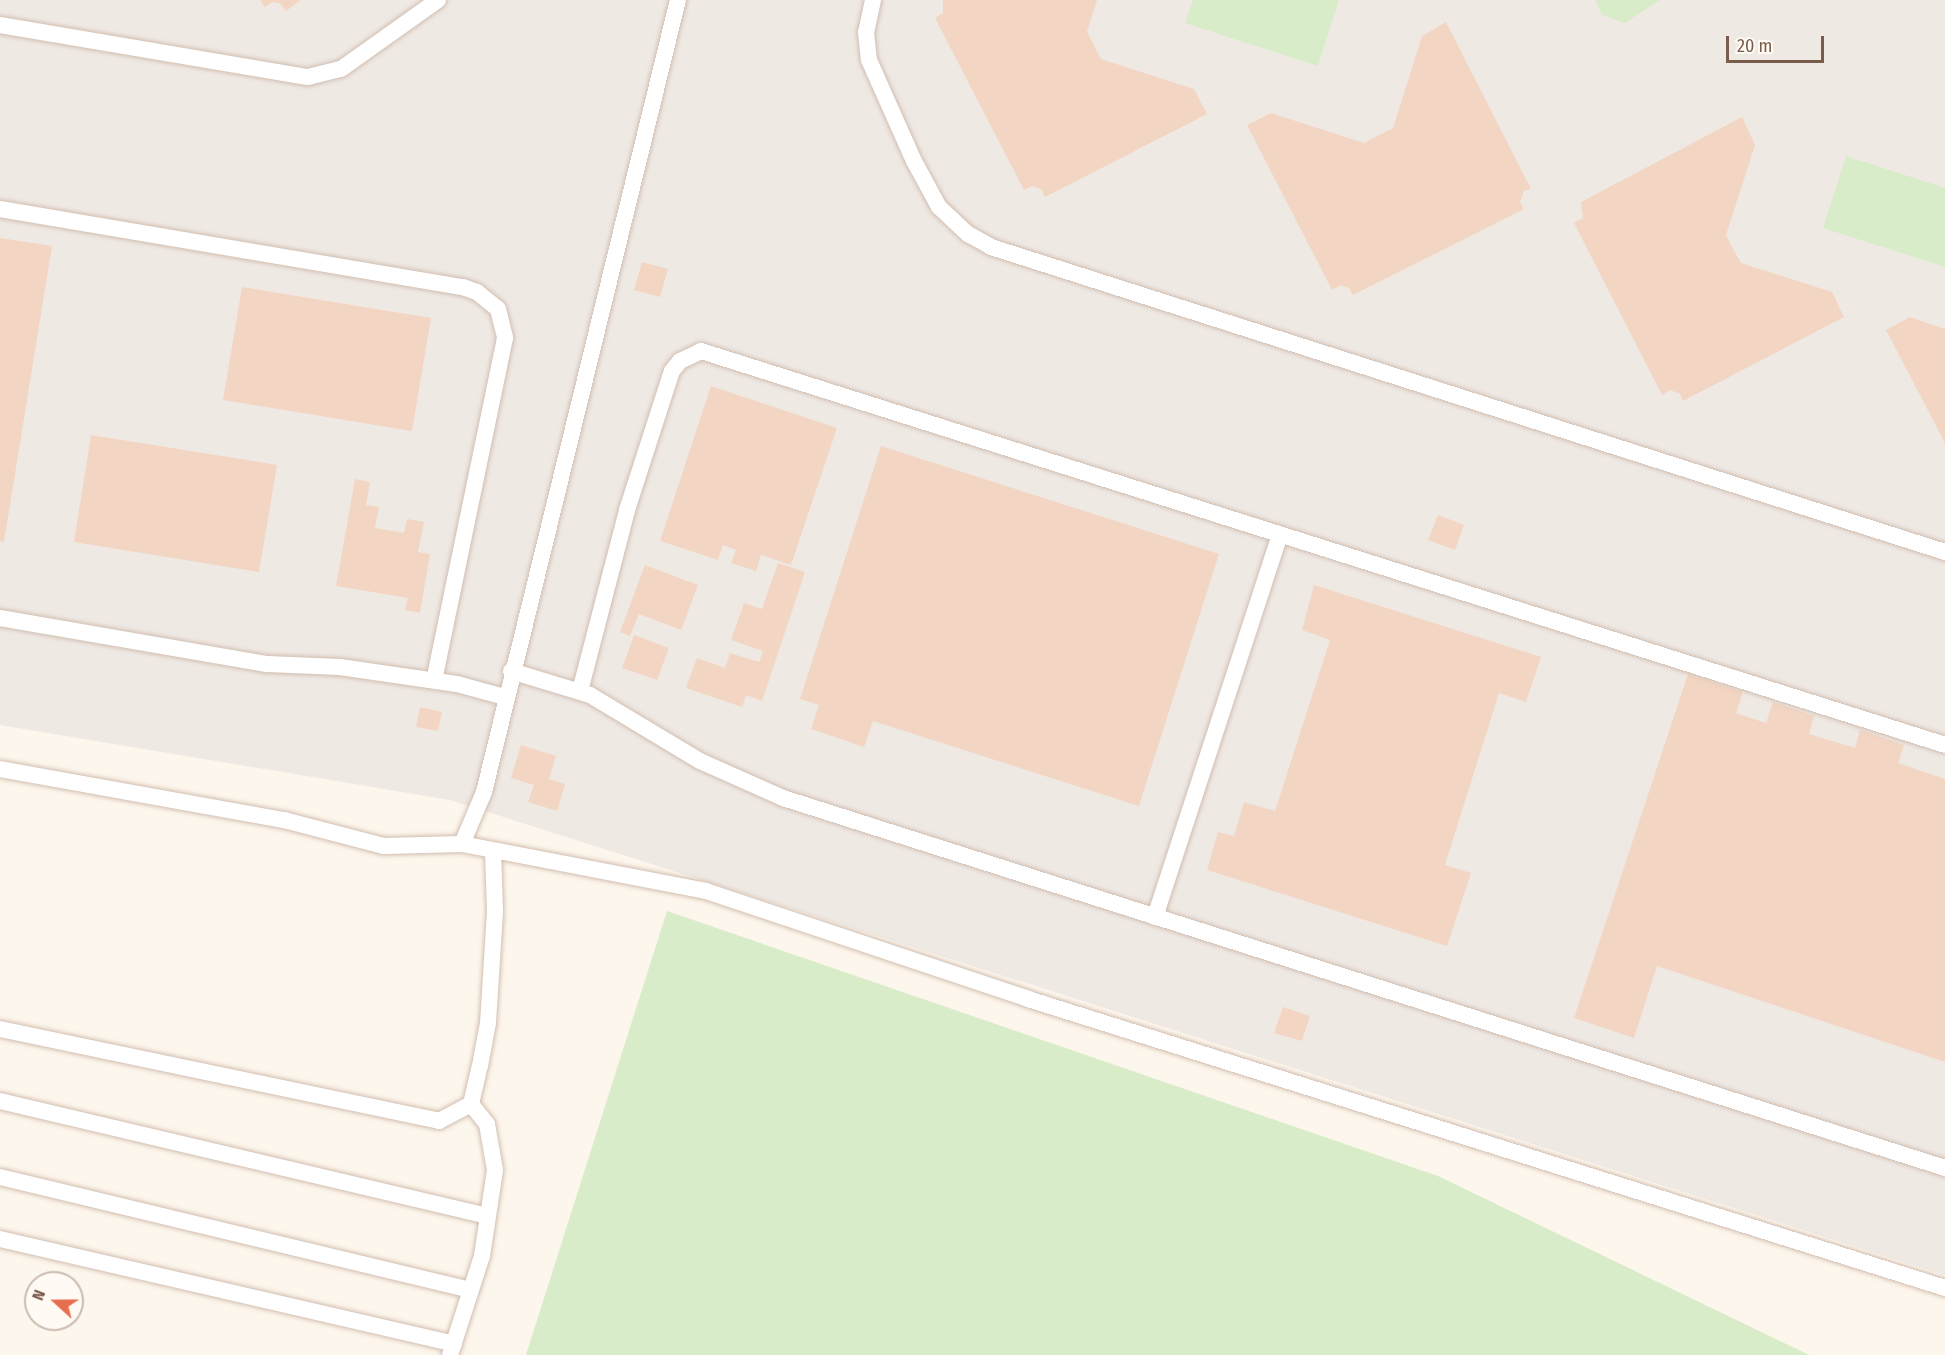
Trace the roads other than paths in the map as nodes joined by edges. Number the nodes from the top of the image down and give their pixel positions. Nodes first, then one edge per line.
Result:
1 (438, 0) edge
2 (678, 0) edge
3 (873, 0) edge
4 (0, 25) edge
5 (0, 208) edge
6 (1280, 535) junction
7 (1945, 552) edge
8 (0, 618) edge
9 (511, 671) junction
10 (434, 680) junction
11 (580, 691) junction
12 (506, 697) junction
13 (1945, 745) edge
14 (0, 769) edge
15 (462, 844) junction
16 (493, 852) junction
17 (1155, 917) junction
18 (0, 1029) edge
19 (0, 1101) edge
20 (471, 1104) junction
21 (1945, 1168) edge
22 (0, 1177) edge
23 (488, 1216) junction
24 (0, 1239) edge
25 (1945, 1288) edge
26 (471, 1290) junction
27 (452, 1350) edge

1 - 4 lane
2 - 9 lane
3 - 7 lane
5 - 10 lane
6 - 11 lane
6 - 13 lane
6 - 17 lane
8 - 10 lane
9 - 11 lane
9 - 12 lane
10 - 12 lane
11 - 17 lane
12 - 15 lane
14 - 15 lane
15 - 16 lane
16 - 20 lane
16 - 25 lane
17 - 21 lane
18 - 20 lane
19 - 23 lane
20 - 23 lane
22 - 26 lane
23 - 26 lane
24 - 27 lane
26 - 27 lane

